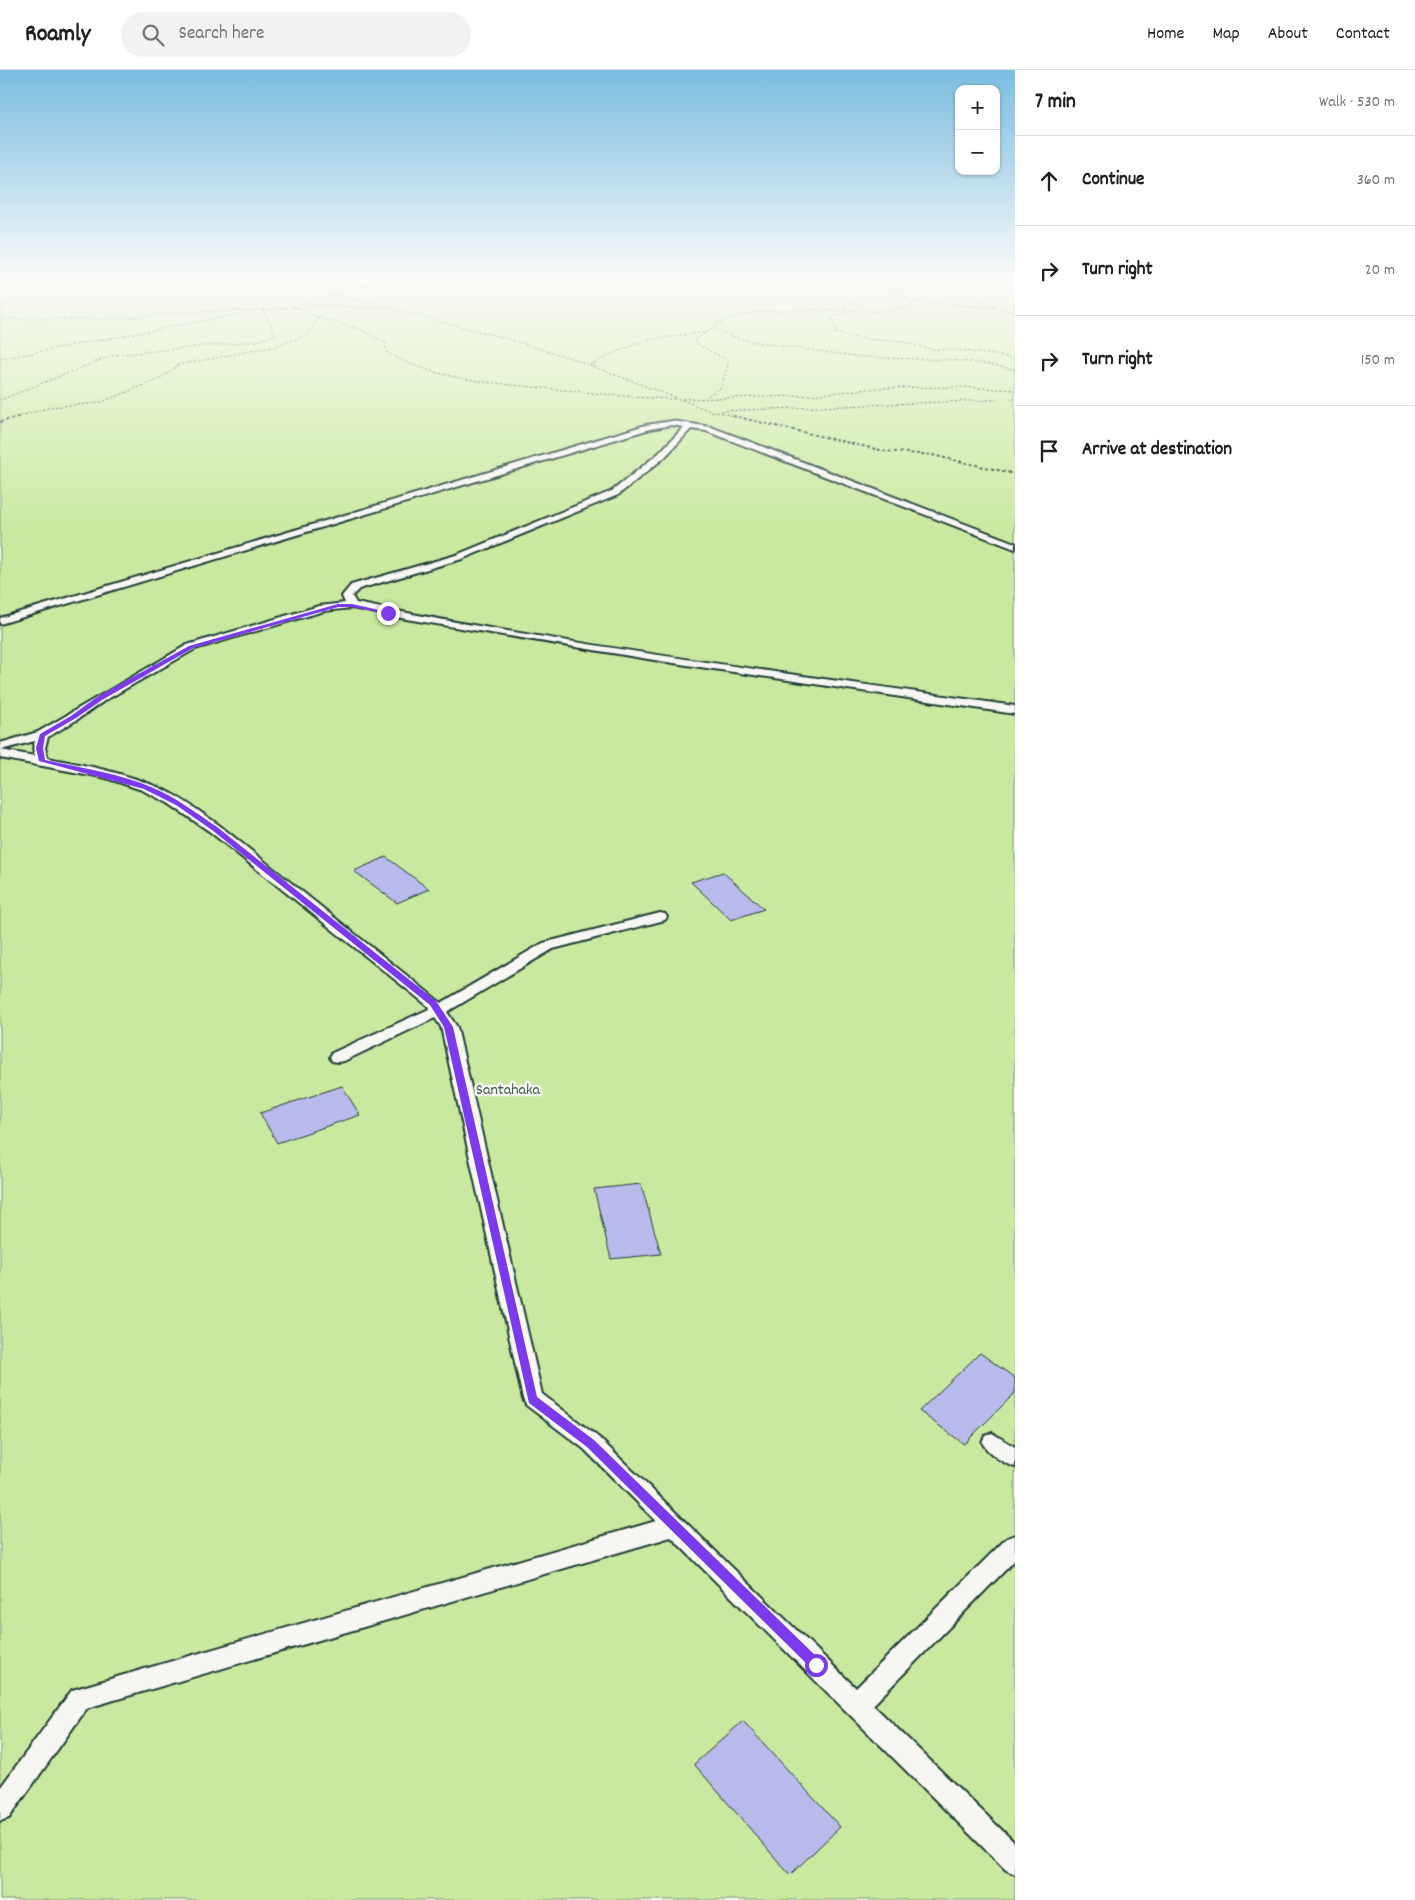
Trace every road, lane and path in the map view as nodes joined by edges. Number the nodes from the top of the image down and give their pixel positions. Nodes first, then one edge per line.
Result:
1 (94, 362) edge
2 (192, 362) edge
3 (405, 362) edge
4 (582, 362) edge
5 (595, 362) edge
6 (729, 362) edge
7 (980, 362) edge
8 (590, 365) junction
9 (1015, 370) edge
10 (1015, 390) edge
11 (703, 398) junction
12 (678, 399) junction
13 (1015, 399) edge
14 (0, 400) edge
15 (709, 410) dead end
16 (715, 412) junction
17 (0, 422) edge
18 (690, 425) junction
19 (1015, 474) edge
20 (1015, 546) edge
21 (352, 605) junction
22 (0, 622) edge
23 (998, 708) junction
24 (1015, 710) edge
25 (1015, 717) edge
26 (42, 735) junction
27 (0, 748) edge
28 (0, 754) edge
29 (42, 761) junction
30 (660, 917) dead end
31 (438, 1011) junction
32 (338, 1057) dead end
33 (992, 1442) dead end
34 (1015, 1458) edge
35 (674, 1526) junction
36 (1015, 1545) edge
37 (857, 1704) junction
38 (0, 1809) edge
39 (1015, 1861) edge

1 - 14 path
2 - 17 path
3 - 12 path
4 - 8 path
5 - 8 path
6 - 11 path
7 - 9 path
8 - 12 path
10 - 11 path
11 - 12 path
11 - 12 path
13 - 16 path
15 - 16 path
16 - 19 path
18 - 20 lane
18 - 21 lane
18 - 22 lane
21 - 23 lane
21 - 26 lane
23 - 24 lane
23 - 25 lane
26 - 27 lane
26 - 29 lane
28 - 29 lane
29 - 31 lane
30 - 31 lane
31 - 32 lane
31 - 35 lane
33 - 34 lane
35 - 37 lane
35 - 38 lane
36 - 37 lane
37 - 39 lane

